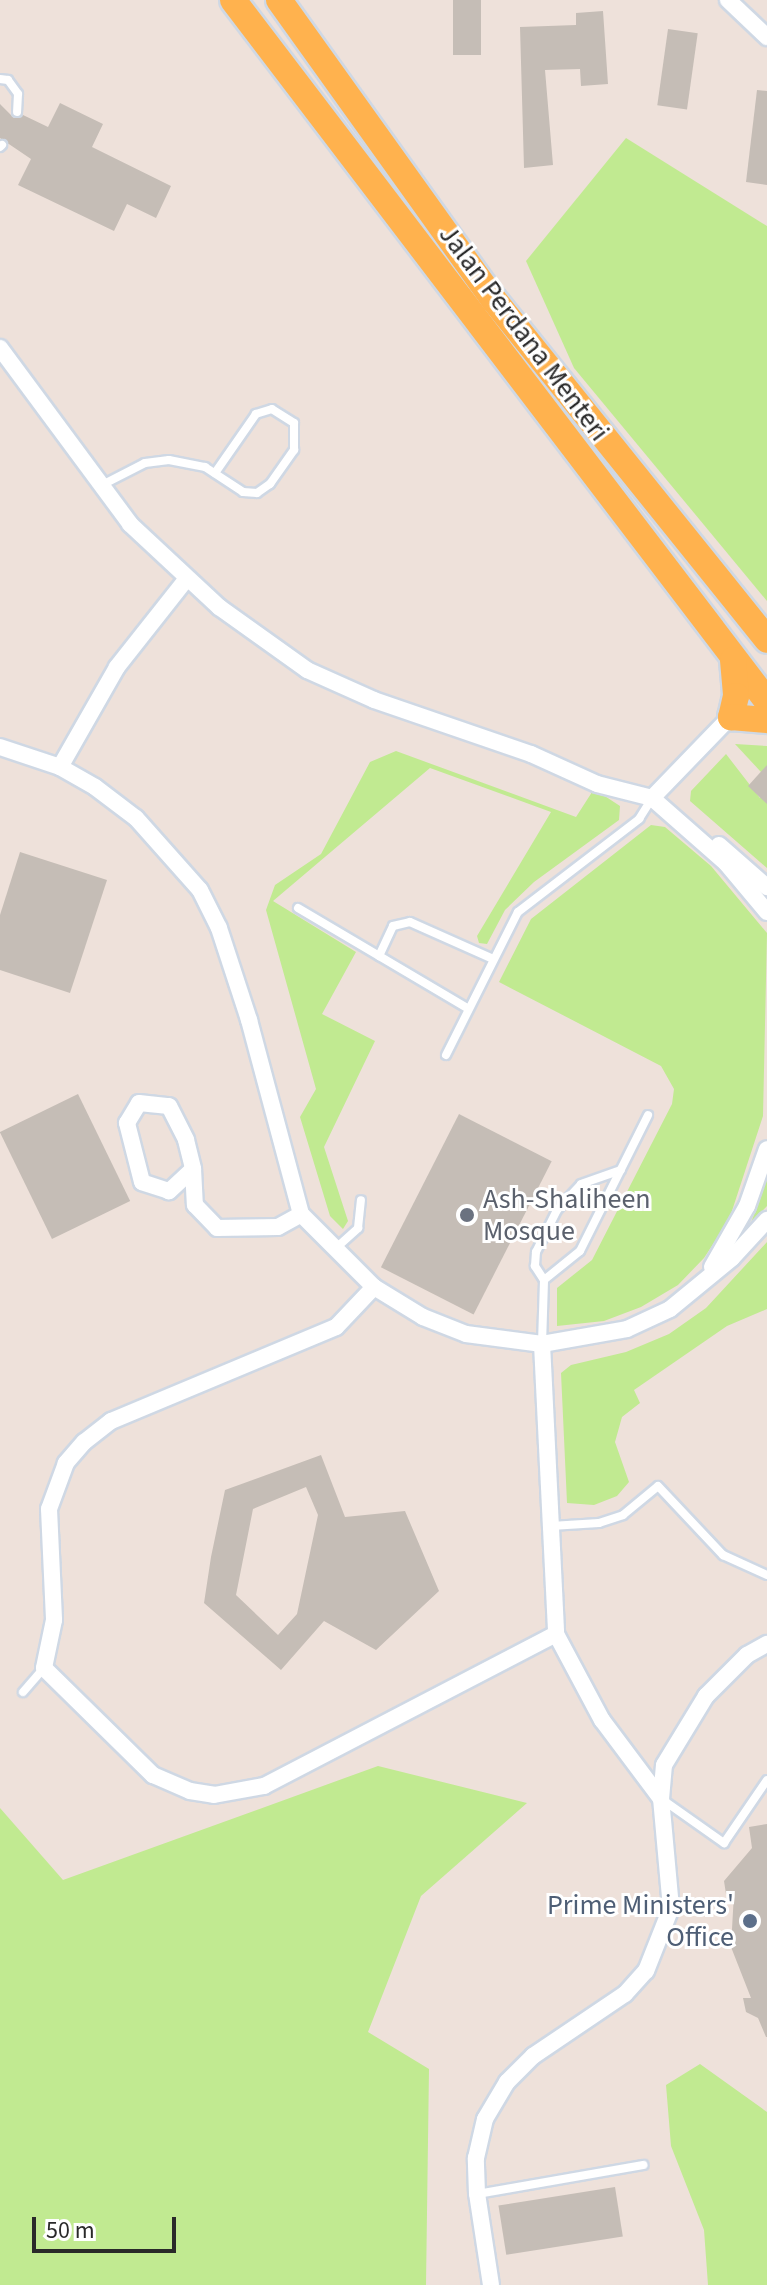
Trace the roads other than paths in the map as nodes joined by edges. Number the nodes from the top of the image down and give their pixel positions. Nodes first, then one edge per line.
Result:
1 (233, 0) edge
2 (279, 0) edge
3 (728, 0) edge
4 (767, 37) edge
5 (0, 79) edge
6 (17, 112) dead end
7 (0, 348) edge
8 (215, 473) junction
9 (101, 486) junction
10 (185, 581) junction
11 (767, 640) edge
12 (733, 660) junction
13 (764, 691) edge
14 (731, 717) junction
15 (767, 720) edge
16 (0, 747) edge
17 (60, 767) junction
18 (652, 798) junction
19 (678, 818) junction
20 (767, 887) edge
21 (298, 908) dead end
22 (767, 912) edge
23 (379, 956) junction
24 (493, 959) junction
25 (467, 1008) junction
26 (446, 1055) dead end
27 (648, 1115) dead end
28 (767, 1149) edge
29 (193, 1169) junction
30 (621, 1170) junction
31 (361, 1200) dead end
32 (301, 1214) junction
33 (767, 1220) edge
34 (336, 1248) junction
35 (544, 1280) junction
36 (374, 1287) junction
37 (697, 1288) junction
38 (542, 1344) junction
39 (551, 1526) junction
40 (767, 1575) edge
41 (556, 1634) junction
42 (767, 1644) edge
43 (44, 1668) junction
44 (23, 1692) dead end
45 (767, 1780) edge
46 (661, 1799) junction
47 (644, 2165) dead end
48 (477, 2194) junction
49 (491, 2285) edge

1 - 12 main road, Jalan Perdana Menteri
2 - 11 main road, Jalan Perdana Menteri
3 - 4 street
5 - 6 lane
7 - 9 street
8 - 8 lane
8 - 9 lane
9 - 10 street
10 - 17 street
10 - 18 street
12 - 13 main road, Jalan Perdana Menteri
12 - 14 main road
13 - 14 street
14 - 15 main road
14 - 18 street
16 - 17 street
17 - 32 street
18 - 19 street
18 - 24 lane
19 - 20 street
19 - 22 street
21 - 23 lane
23 - 24 lane
23 - 25 lane
24 - 25 lane
25 - 26 lane
27 - 30 lane
28 - 37 street
29 - 29 street
29 - 32 street
30 - 35 lane
30 - 35 lane
31 - 34 lane
32 - 34 street
33 - 37 street
34 - 36 street
35 - 38 lane
36 - 38 street
36 - 43 street
37 - 38 street
38 - 39 street
39 - 40 lane
39 - 41 street
41 - 43 street
41 - 46 street
42 - 46 street
43 - 44 lane
45 - 46 lane
46 - 48 street
47 - 48 lane
48 - 49 street

